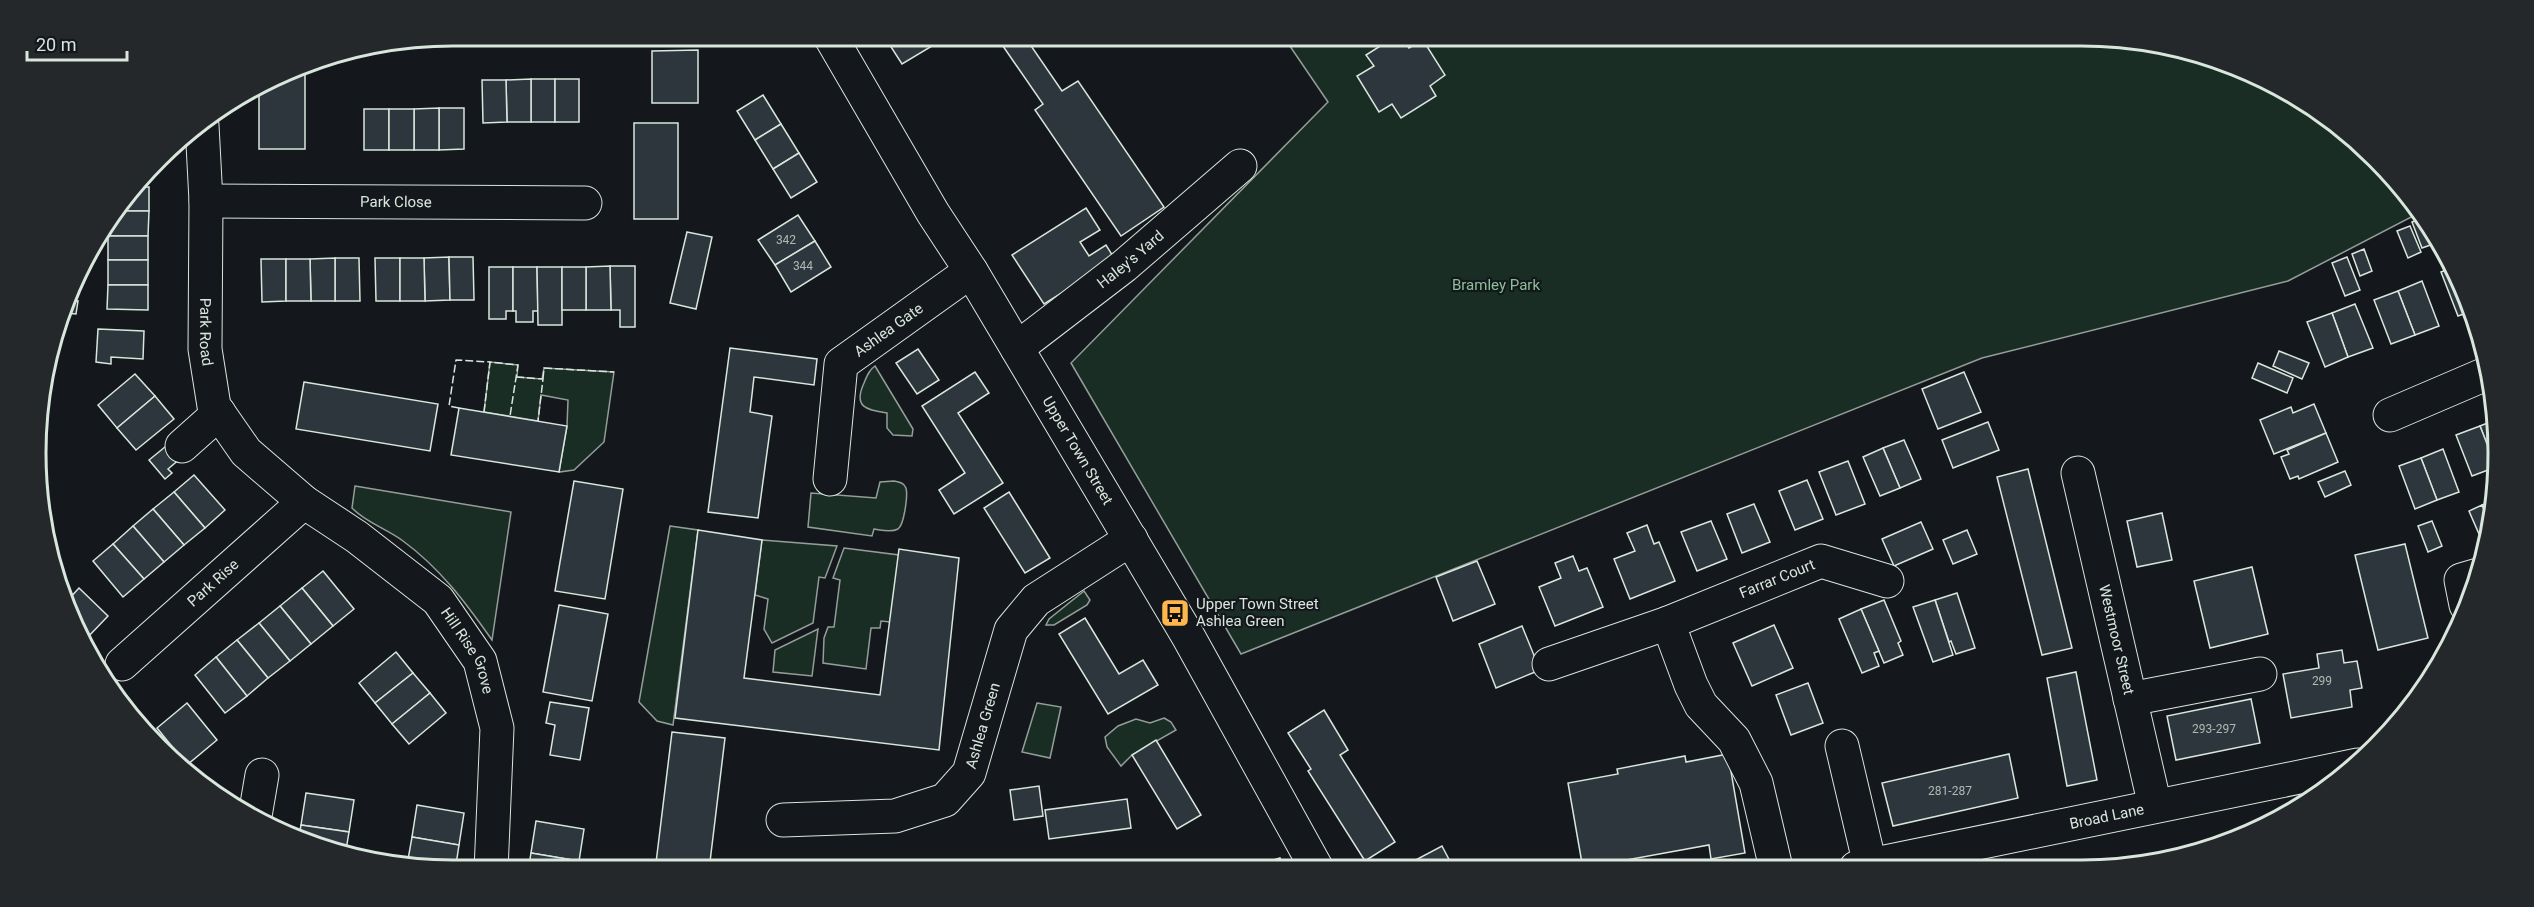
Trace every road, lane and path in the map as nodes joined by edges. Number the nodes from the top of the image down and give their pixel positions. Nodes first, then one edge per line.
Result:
1 (836, 46) edge
2 (202, 134) edge
3 (1240, 166) dead end
4 (206, 201) junction
5 (585, 203) dead end
6 (970, 271) junction
7 (1017, 348) junction
8 (2480, 376) edge
9 (219, 413) junction
10 (2390, 415) dead end
11 (182, 446) dead end
12 (2078, 473) dead end
13 (830, 479) dead end
14 (304, 502) junction
15 (1131, 539) junction
16 (2468, 578) edge
17 (1887, 581) dead end
18 (2463, 592) edge
19 (1668, 623) junction
20 (122, 664) dead end
21 (1549, 664) dead end
22 (2260, 674) dead end
23 (2130, 699) junction
24 (1842, 746) dead end
25 (2336, 769) edge
26 (262, 775) dead end
27 (2155, 806) junction
28 (256, 809) edge
29 (783, 820) dead end
30 (491, 860) edge
31 (1312, 860) edge
32 (1774, 860) edge
33 (1862, 860) edge
34 (1897, 860) edge

1 - 6 street, Upper Town Street
2 - 4 street, Park Road
3 - 7 street, Haley's Yard
4 - 5 street, Park Close
4 - 9 street, Park Road
6 - 7 street, Upper Town Street
6 - 13 street, Ashlea Gate
7 - 15 street, Upper Town Street
8 - 10 street
9 - 11 street
9 - 14 street, Park Road
12 - 23 street, Westmoor Street
14 - 20 street, Park Rise
14 - 30 street, Hill Rise Grove
15 - 29 street, Ashlea Green
15 - 31 street, Upper Town Street
16 - 18 street
17 - 19 street, Farrar Court
19 - 21 street, Farrar Court
19 - 32 street
22 - 23 street
23 - 27 street, Westmoor Street
24 - 33 street
25 - 27 street, Broad Lane
26 - 28 street
27 - 34 street, Broad Lane

